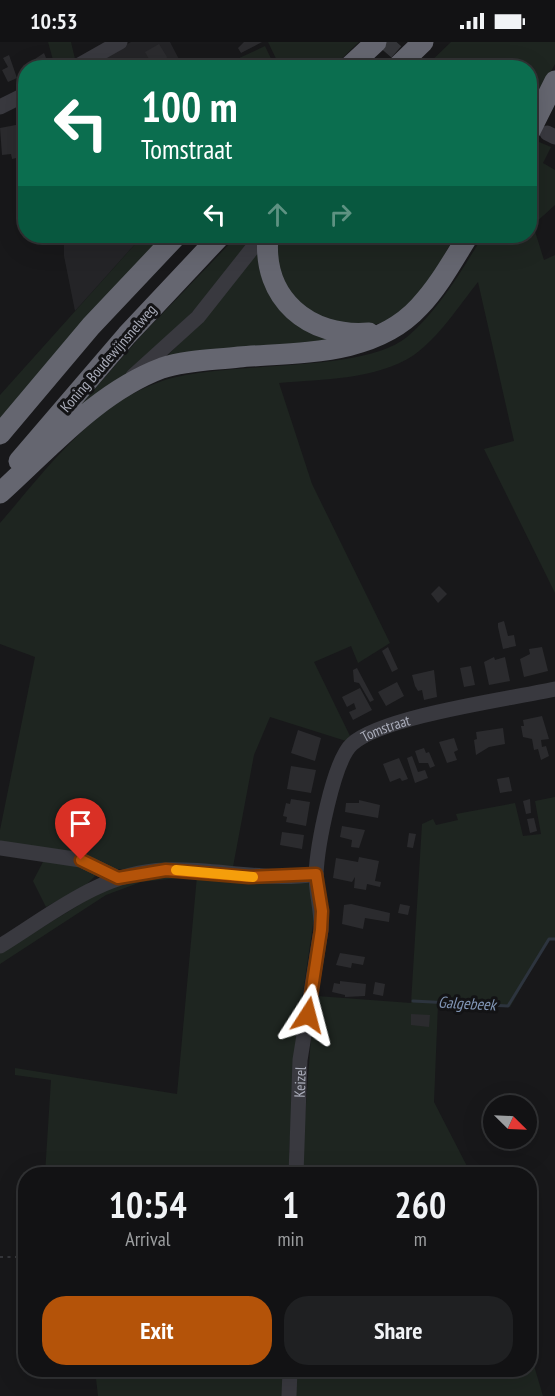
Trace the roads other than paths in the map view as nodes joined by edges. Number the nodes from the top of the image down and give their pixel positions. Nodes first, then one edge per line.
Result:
1 (120, 42) edge
2 (376, 42) edge
3 (423, 42) edge
4 (88, 60) edge
5 (357, 60) edge
6 (404, 60) edge
7 (555, 81) edge
8 (18, 98) edge
9 (549, 101) edge
10 (0, 107) edge
11 (544, 134) edge
12 (169, 243) edge
13 (213, 243) edge
14 (256, 243) edge
15 (269, 243) edge
16 (464, 243) edge
17 (385, 332) junction
18 (118, 391) junction
19 (0, 434) edge
20 (0, 484) edge
21 (0, 493) edge
22 (555, 689) edge
23 (0, 848) edge
24 (316, 874) junction
25 (118, 878) junction
26 (0, 946) edge
27 (311, 993) joint
28 (296, 1167) edge
29 (290, 1377) edge
30 (289, 1396) edge

1 - 4 street
2 - 5 highway
3 - 6 highway
7 - 9 highway
8 - 10 street
9 - 11 highway
12 - 19 highway
13 - 20 highway, Koning Boudewijnsnelweg
14 - 18 street
15 - 17 highway
16 - 17 highway
17 - 18 highway
18 - 21 highway
22 - 24 street, Tomstraat
23 - 25 street
24 - 25 street
24 - 27 street, Tomstraat
25 - 26 street
27 - 28 street, Keizel
29 - 30 street

